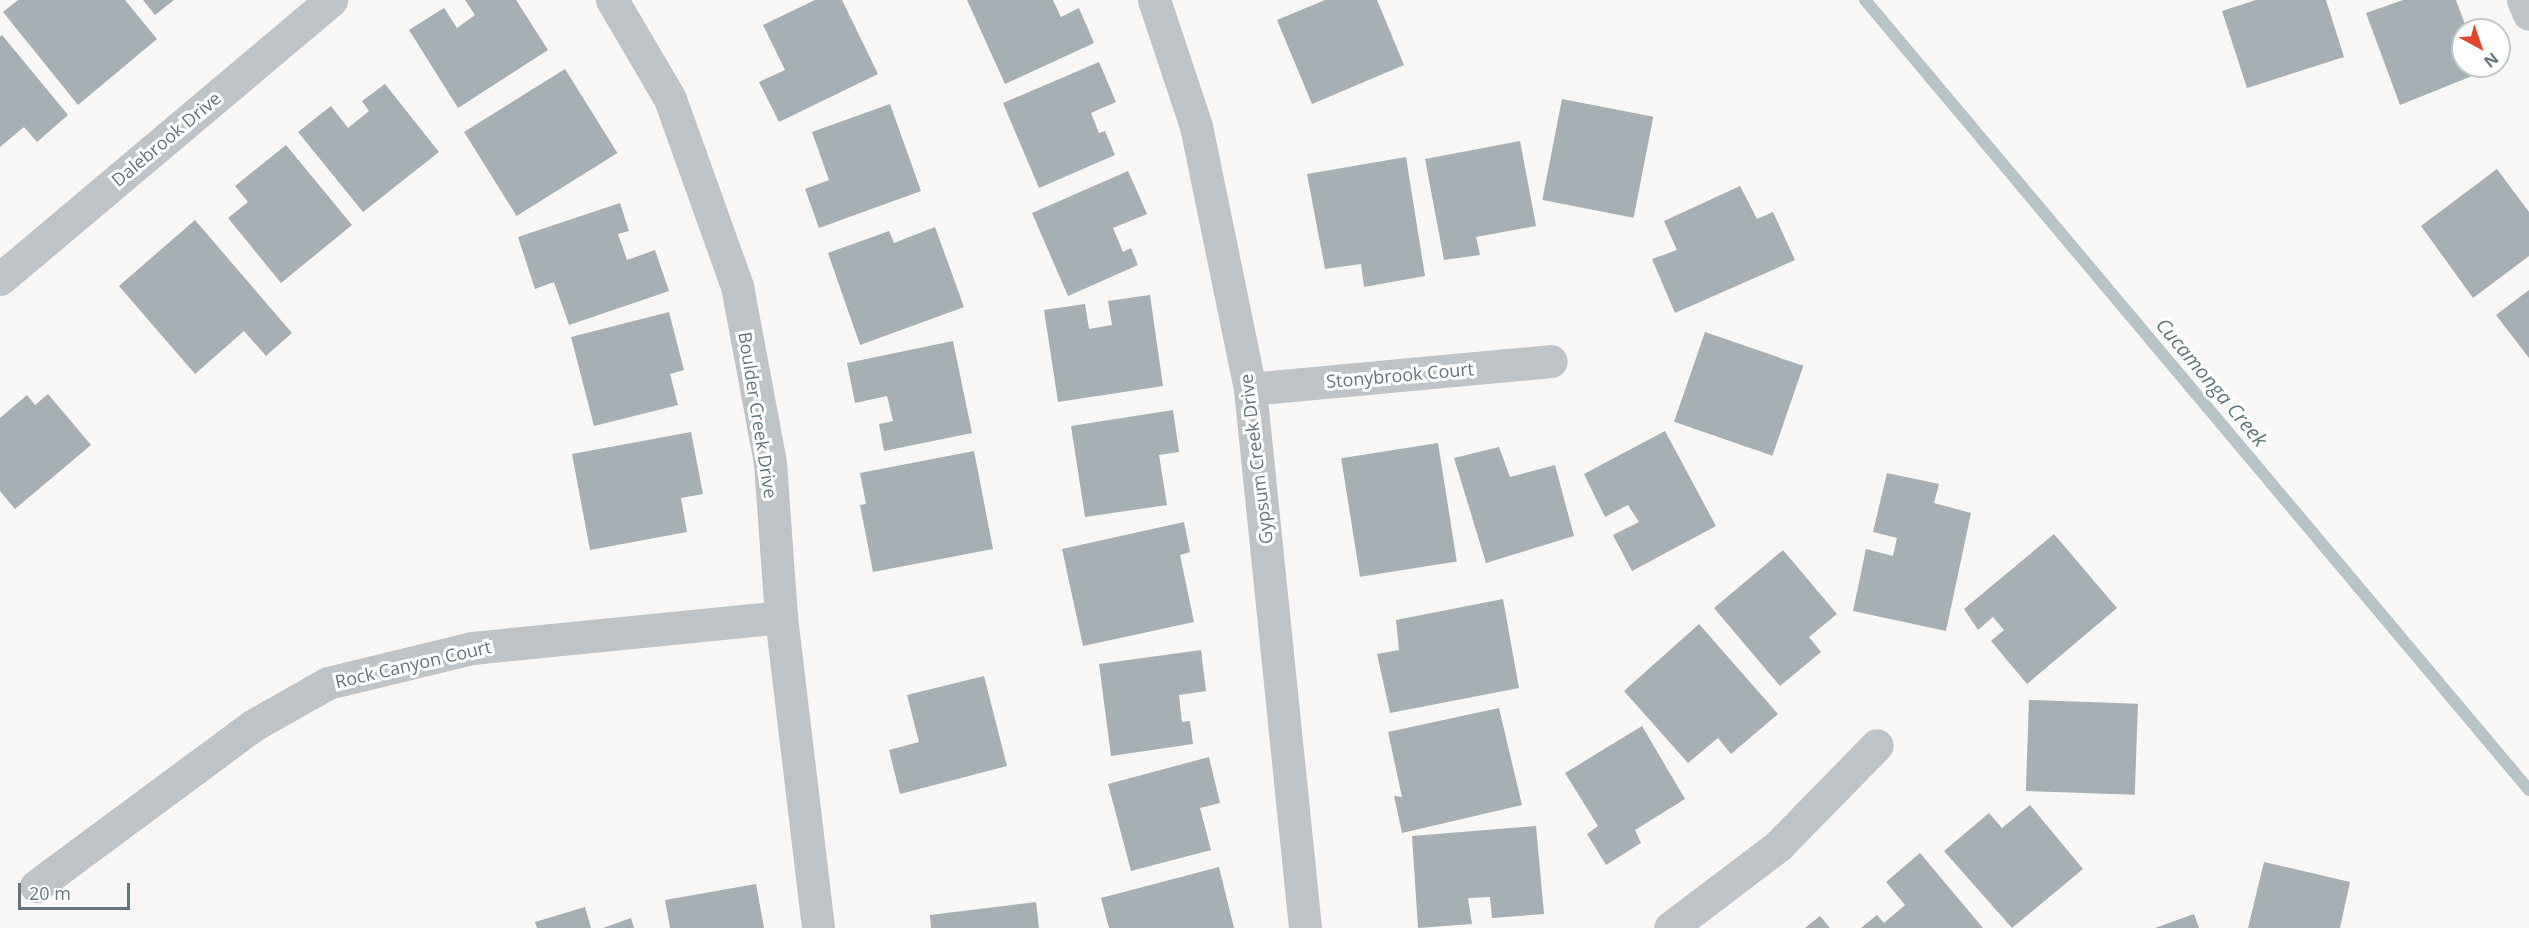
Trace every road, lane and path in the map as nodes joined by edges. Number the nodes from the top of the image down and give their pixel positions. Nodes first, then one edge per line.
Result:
1 (331, 0) edge
2 (612, 0) edge
3 (1154, 0) edge
4 (2523, 0) edge
5 (2529, 14) edge
6 (0, 279) edge
7 (1551, 361) dead end
8 (1250, 388) junction
9 (781, 617) junction
10 (1877, 745) dead end
11 (36, 886) dead end
12 (818, 928) edge
13 (1305, 928) edge
14 (1670, 928) edge

1 - 6 street, Dalebrook Drive
2 - 9 street, Boulder Creek Drive
3 - 8 street, Gypsum Creek Drive
4 - 5 street
7 - 8 street, Stonybrook Court
8 - 13 street, Gypsum Creek Drive
9 - 11 street, Rock Canyon Court
9 - 12 street, Boulder Creek Drive
10 - 14 street

